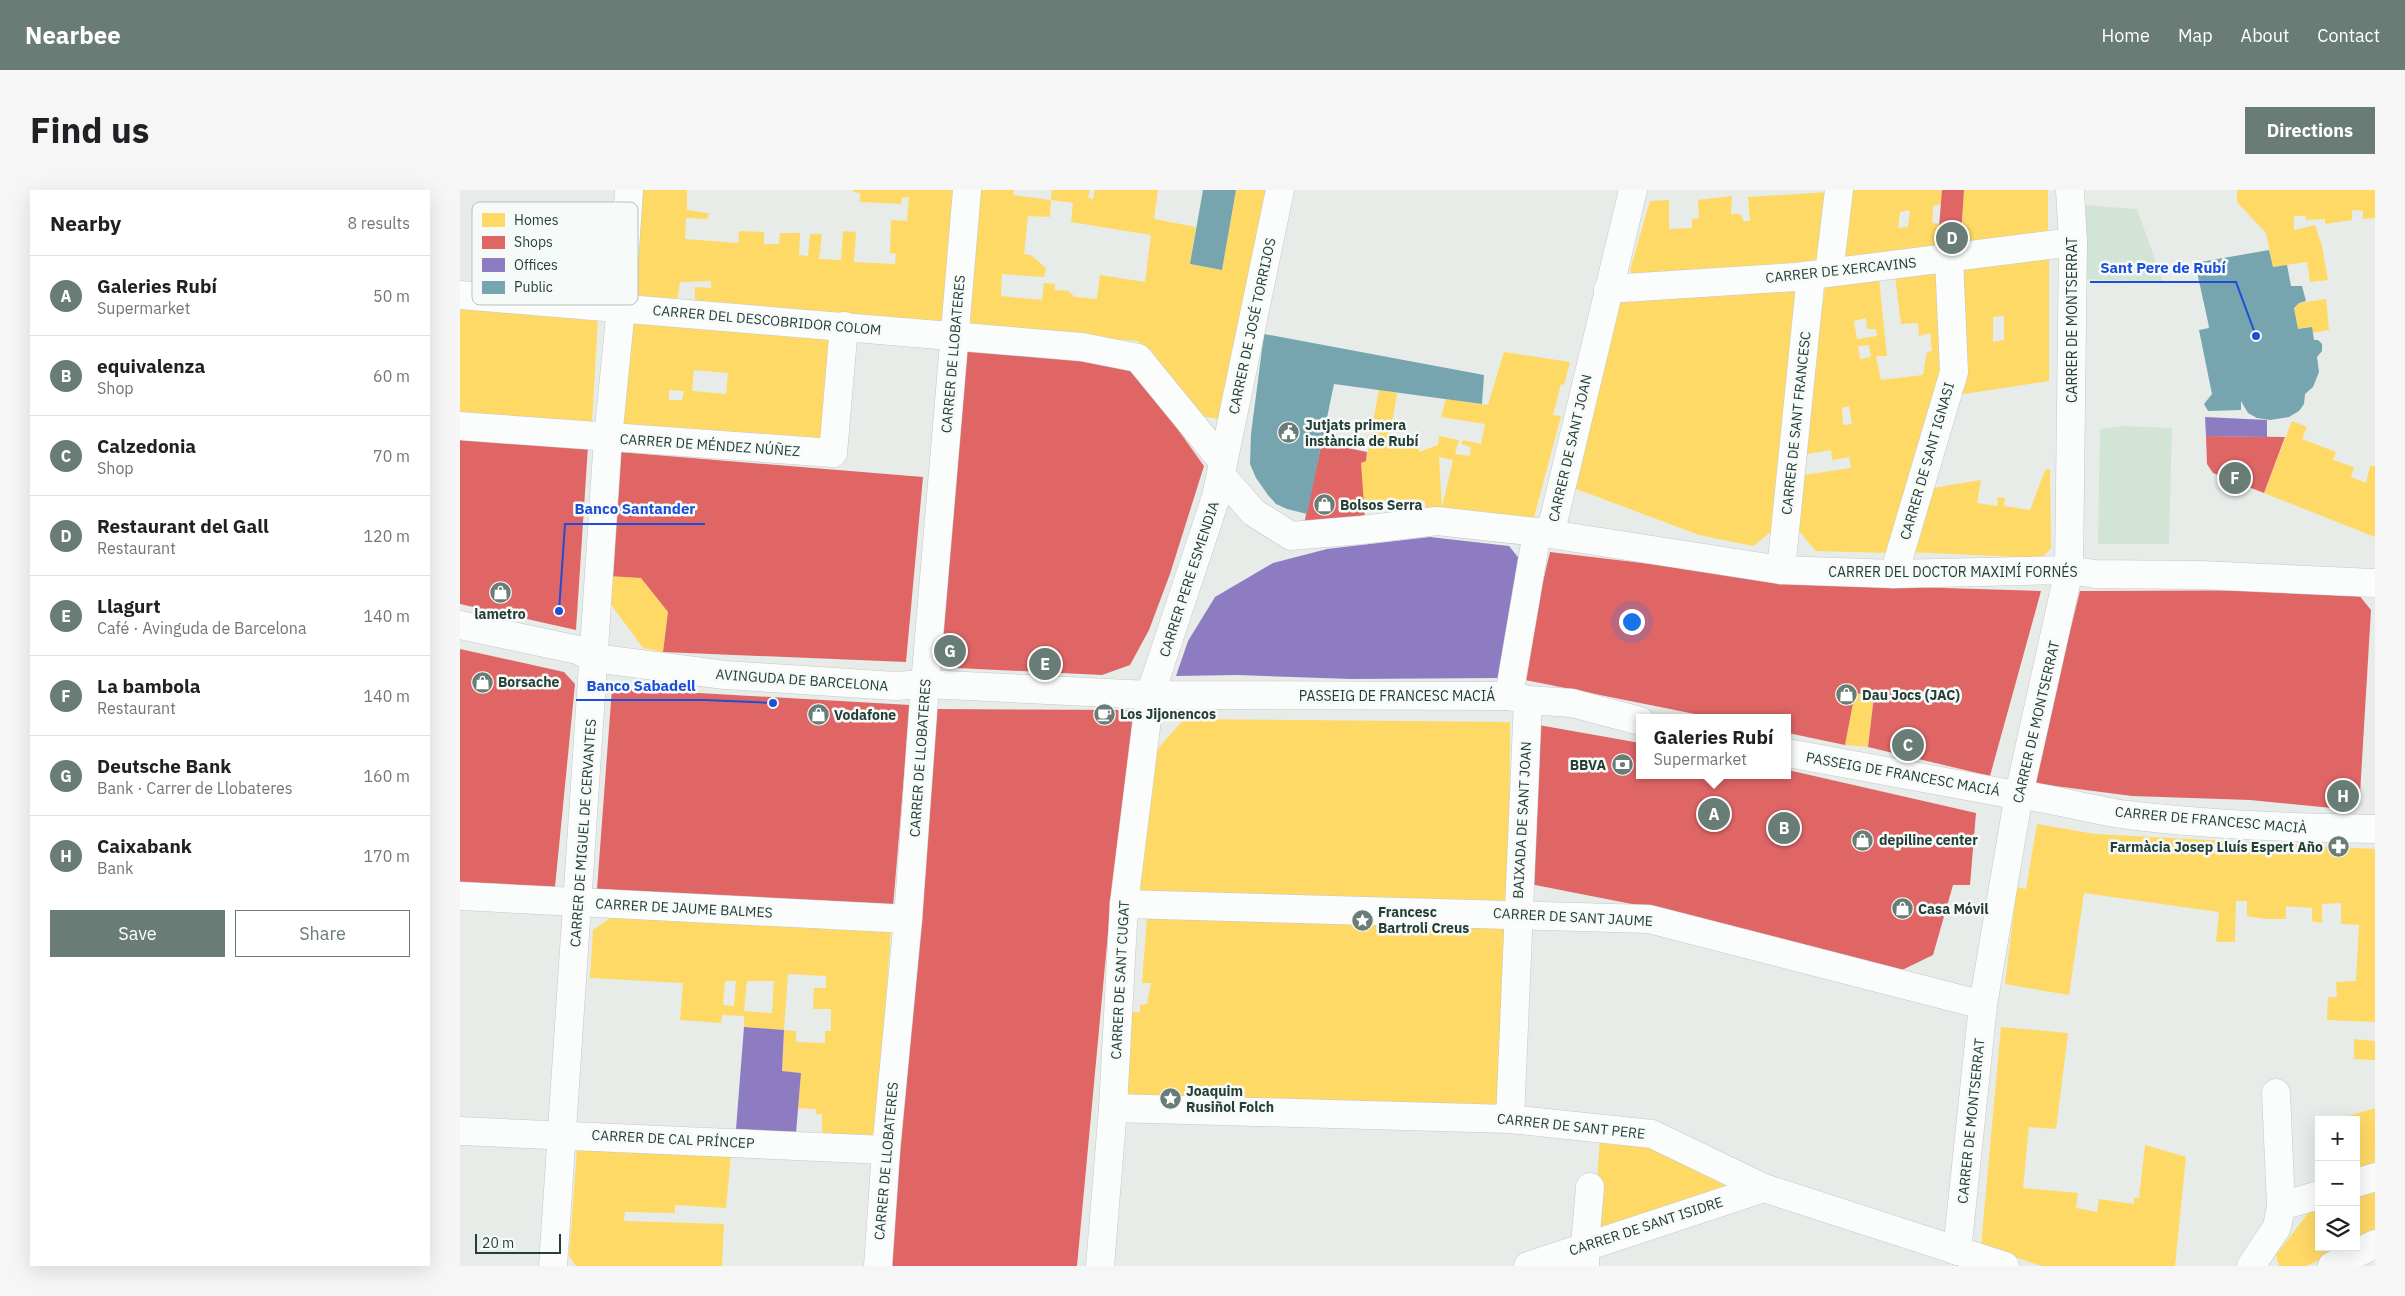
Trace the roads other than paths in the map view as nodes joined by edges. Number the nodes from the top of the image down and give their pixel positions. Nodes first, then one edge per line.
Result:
1 (967, 190) edge
2 (1280, 190) edge
3 (1633, 190) edge
4 (1839, 190) edge
5 (2070, 190) edge
6 (2073, 242) junction
7 (1948, 258) junction
8 (1820, 274) junction
9 (1608, 288) junction
10 (585, 305) edge
11 (622, 305) edge
12 (622, 308) junction
13 (844, 326) junction
14 (954, 335) junction
15 (460, 426) edge
16 (608, 438) junction
17 (1222, 468) junction
18 (1537, 532) junction
19 (1782, 570) junction
20 (2069, 570) junction
21 (1894, 574) junction
22 (2374, 582) edge
23 (460, 624) edge
24 (594, 658) junction
25 (925, 684) junction
26 (1150, 695) junction
27 (1519, 698) junction
28 (1636, 720) edge
29 (1791, 754) edge
30 (2019, 794) junction
31 (2375, 829) edge
32 (460, 896) edge
33 (579, 902) junction
34 (1124, 904) junction
35 (1518, 914) junction
36 (908, 919) junction
37 (1983, 1006) junction
38 (2276, 1093) dead end
39 (1113, 1108) junction
40 (1510, 1119) junction
41 (460, 1130) edge
42 (561, 1134) junction
43 (886, 1150) junction
44 (2375, 1178) edge
45 (2360, 1182) edge
46 (1590, 1187) dead end
47 (1764, 1188) junction
48 (2315, 1196) edge
49 (2281, 1206) junction
50 (2375, 1244) edge
51 (1957, 1250) junction
52 (1585, 1256) edge
53 (553, 1266) edge
54 (878, 1266) edge
55 (1100, 1266) edge
56 (1528, 1266) edge
57 (2005, 1266) edge
58 (2251, 1266) edge
59 (2332, 1266) edge

1 - 14 street, CARRER DE LLOBATERES
2 - 17 street, CARRER DE JOSÉ TORRIJOS
3 - 9 street, CARRER DE SANT JOAN
4 - 8 street, CARRER DE SANT FRANCESC
5 - 6 street, CARRER DE MONTSERRAT
6 - 7 street, CARRER DE XERCAVINS
6 - 20 street, CARRER DE MONTSERRAT
7 - 8 street, CARRER DE XERCAVINS
7 - 21 street, CARRER DE SANT IGNASI
8 - 9 street, CARRER DE XERCAVINS
8 - 19 street, CARRER DE SANT FRANCESC
9 - 18 street, CARRER DE SANT JOAN
10 - 12 street, CARRER DEL DESCOBRIDOR COLOM
11 - 12 street, CARRER DE MIGUEL DE CERVANTES
12 - 13 street, CARRER DEL DESCOBRIDOR COLOM
12 - 16 street, CARRER DE MIGUEL DE CERVANTES
13 - 14 street, CARRER DEL DESCOBRIDOR COLOM
13 - 16 street, CARRER DE MÉNDEZ NÚÑEZ
14 - 17 street, CARRER DEL DESCOBRIDOR COLOM
14 - 25 street, CARRER DE LLOBATERES
15 - 16 street, CARRER DE MÉNDEZ NÚÑEZ
16 - 24 street, CARRER DE MIGUEL DE CERVANTES
17 - 18 street, CARRER DEL DOCTOR MAXIMÍ FORNÉS
17 - 26 street, CARRER PERE ESMENDIA
18 - 19 street, CARRER DEL DOCTOR MAXIMÍ FORNÉS
18 - 27 street, CARRER DE SANT JOAN
19 - 21 street, CARRER DEL DOCTOR MAXIMÍ FORNÉS
20 - 21 street, CARRER DEL DOCTOR MAXIMÍ FORNÉS
20 - 22 street, CARRER DEL DOCTOR MAXIMÍ FORNÉS
20 - 30 street, CARRER DE MONTSERRAT
23 - 24 street, AVINGUDA DE BARCELONA
24 - 25 street, AVINGUDA DE BARCELONA
24 - 33 street, CARRER DE MIGUEL DE CERVANTES
25 - 26 street, AVINGUDA DE BARCELONA
25 - 36 street, CARRER DE LLOBATERES
26 - 27 street, PASSEIG DE FRANCESC MACIÁ
26 - 34 street, CARRER DE SANT CUGAT
27 - 28 street, PASSEIG DE FRANCESC MACIÁ
27 - 35 street, BAIXADA DE SANT JOAN
29 - 30 street, PASSEIG DE FRANCESC MACIÁ
30 - 31 street, CARRER DE FRANCESC MACIÀ
30 - 37 street, CARRER DE MONTSERRAT
32 - 33 street, CARRER DE JAUME BALMES
33 - 36 street, CARRER DE JAUME BALMES
33 - 42 street, CARRER DE MIGUEL DE CERVANTES
34 - 35 street, CARRER DE SANT JAUME
34 - 39 street, CARRER DE SANT CUGAT
35 - 37 street, CARRER DE SANT JAUME
35 - 40 street, BAIXADA DE SANT JOAN
36 - 43 street, CARRER DE LLOBATERES
37 - 51 street, CARRER DE MONTSERRAT
38 - 49 street
39 - 40 street, CARRER DE SANT PERE
39 - 55 street, CARRER DE SANT CUGAT
40 - 47 street, CARRER DE SANT PERE
41 - 42 street, CARRER DE CAL PRÍNCEP
42 - 43 street, CARRER DE CAL PRÍNCEP
42 - 53 street, CARRER DE MIGUEL DE CERVANTES
43 - 54 street, CARRER DE LLOBATERES
44 - 45 street
46 - 52 street
47 - 51 street, CARRER DE SANT PERE
47 - 52 street, CARRER DE SANT ISIDRE
48 - 49 street
49 - 58 street
50 - 59 street
51 - 57 street, CARRER DE SANT PERE
52 - 56 street, CARRER DE SANT ISIDRE

